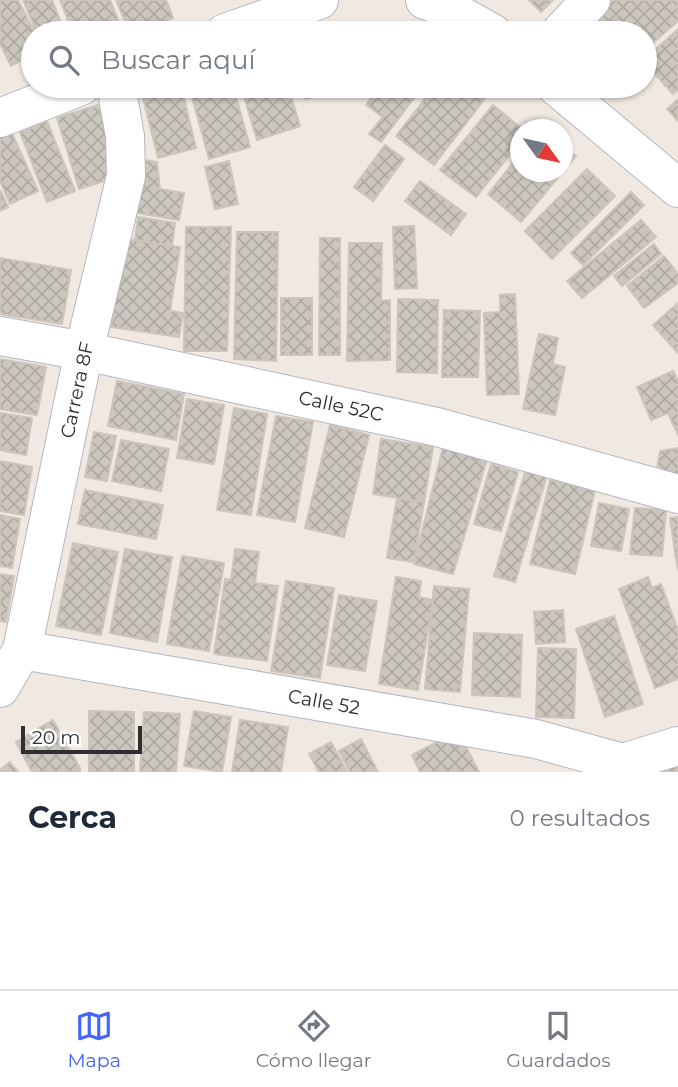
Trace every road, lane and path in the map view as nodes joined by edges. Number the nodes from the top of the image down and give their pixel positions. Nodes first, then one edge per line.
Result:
1 (319, 0) edge
2 (425, 0) edge
3 (592, 0) edge
4 (259, 21) edge
5 (470, 21) edge
6 (572, 21) edge
7 (51, 98) edge
8 (119, 98) edge
9 (570, 98) edge
10 (0, 118) edge
11 (678, 188) edge
12 (0, 336) edge
13 (85, 351) junction
14 (678, 494) edge
15 (22, 650) junction
16 (0, 688) edge
17 (678, 746) edge
18 (614, 767) edge

1 - 4 street
2 - 5 street
3 - 6 street
7 - 10 street
8 - 13 street, Carrera 8F
9 - 11 street
12 - 13 street, Calle 52C
13 - 14 street, Calle 52C
13 - 15 street, Carrera 8F
15 - 16 street, Carrera 8F
15 - 18 street, Calle 52
17 - 18 street

